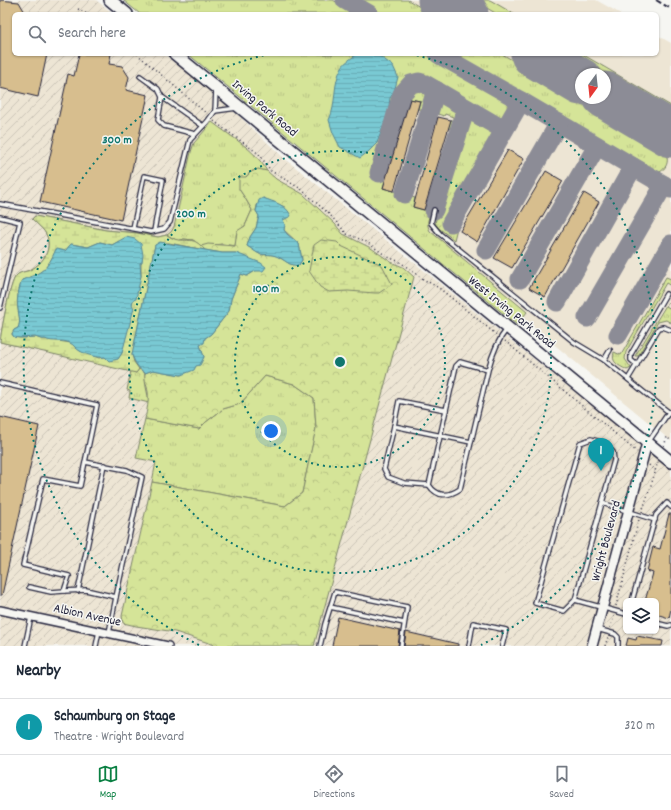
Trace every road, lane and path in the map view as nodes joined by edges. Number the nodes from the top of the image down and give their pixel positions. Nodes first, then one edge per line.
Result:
1 (110, 0) edge
2 (78, 9) dead end
3 (83, 12) edge
4 (125, 12) edge
5 (139, 56) edge
6 (177, 56) edge
7 (140, 76) dead end
8 (216, 87) junction
9 (162, 97) junction
10 (240, 107) junction
11 (215, 111) junction
12 (210, 117) junction
13 (203, 126) junction
14 (195, 134) junction
15 (334, 185) joint
16 (0, 204) edge
17 (434, 210) dead end
18 (0, 217) edge
19 (133, 228) junction
20 (154, 231) junction
21 (666, 294) dead end
22 (0, 308) edge
23 (507, 328) junction
24 (671, 330) edge
25 (500, 337) junction
26 (610, 350) dead end
27 (604, 360) junction
28 (636, 366) junction
29 (488, 370) junction
30 (628, 379) junction
31 (0, 383) edge
32 (446, 410) junction
33 (670, 413) edge
34 (394, 426) junction
35 (440, 435) junction
36 (667, 437) dead end
37 (671, 441) edge
38 (471, 442) junction
39 (647, 443) junction
40 (634, 448) dead end
41 (85, 462) junction
42 (671, 462) edge
43 (104, 465) junction
44 (655, 471) dead end
45 (429, 485) junction
46 (602, 503) junction
47 (671, 507) edge
48 (629, 512) junction
49 (640, 516) junction
50 (655, 520) junction
51 (29, 587) dead end
52 (64, 591) junction
53 (78, 591) junction
54 (116, 597) junction
55 (633, 598) edge
56 (575, 600) junction
57 (330, 607) junction
58 (603, 608) junction
59 (0, 610) edge
60 (615, 611) junction
61 (623, 613) edge
62 (31, 616) junction
63 (404, 623) junction
64 (659, 624) edge
65 (671, 625) edge
66 (597, 629) junction
67 (99, 631) junction
68 (609, 632) junction
69 (109, 633) junction
70 (25, 646) edge
71 (96, 646) edge
72 (168, 646) edge
73 (320, 646) edge
74 (400, 646) edge
75 (469, 646) edge
76 (502, 646) edge
77 (592, 646) edge
78 (605, 646) edge
79 (618, 646) edge

1 - 4 main road
2 - 3 path
5 - 12 path
6 - 8 main road, Irving Park Road
7 - 9 lane
8 - 10 main road, Irving Park Road
8 - 11 lane
9 - 13 lane
9 - 14 lane
10 - 11 lane
10 - 15 main road, Irving Park Road
11 - 12 lane
12 - 13 lane
12 - 25 path
13 - 14 lane
14 - 20 lane
15 - 23 main road, West Irving Park Road
16 - 19 lane
17 - 27 lane
18 - 22 lane
19 - 20 lane
19 - 20 lane
21 - 28 lane
23 - 25 lane
23 - 39 main road, West Irving Park Road
24 - 28 lane
25 - 29 lane
25 - 40 path
26 - 27 lane
27 - 30 lane
28 - 30 lane
29 - 32 lane
29 - 38 lane
30 - 33 lane
31 - 41 lane
32 - 34 lane
32 - 35 lane
33 - 39 lane
34 - 35 lane
34 - 45 lane
35 - 38 lane
35 - 45 lane
36 - 37 path
38 - 45 lane
39 - 42 main road, West Irving Park Road
39 - 48 street, Wright Boulevard
41 - 43 lane
41 - 52 lane
43 - 53 lane
43 - 54 lane
44 - 49 path
46 - 48 lane
46 - 56 lane
46 - 56 lane
47 - 50 lane
48 - 49 lane
48 - 58 street, Wright Boulevard
49 - 50 lane
49 - 60 path
50 - 55 lane
51 - 52 lane
52 - 53 lane
53 - 54 lane
54 - 69 lane
56 - 58 lane
57 - 63 lane
57 - 63 lane
57 - 73 lane
58 - 60 lane
58 - 66 street, Wright Boulevard
59 - 62 street, Albion Avenue
60 - 61 lane
60 - 68 path
62 - 67 street, Albion Avenue
62 - 70 lane
63 - 74 lane
64 - 65 lane
66 - 68 lane
66 - 77 street, Wright Boulevard
67 - 69 street, Albion Avenue
67 - 71 lane
68 - 78 path
68 - 79 lane
69 - 72 street, Albion Avenue
75 - 76 lane

